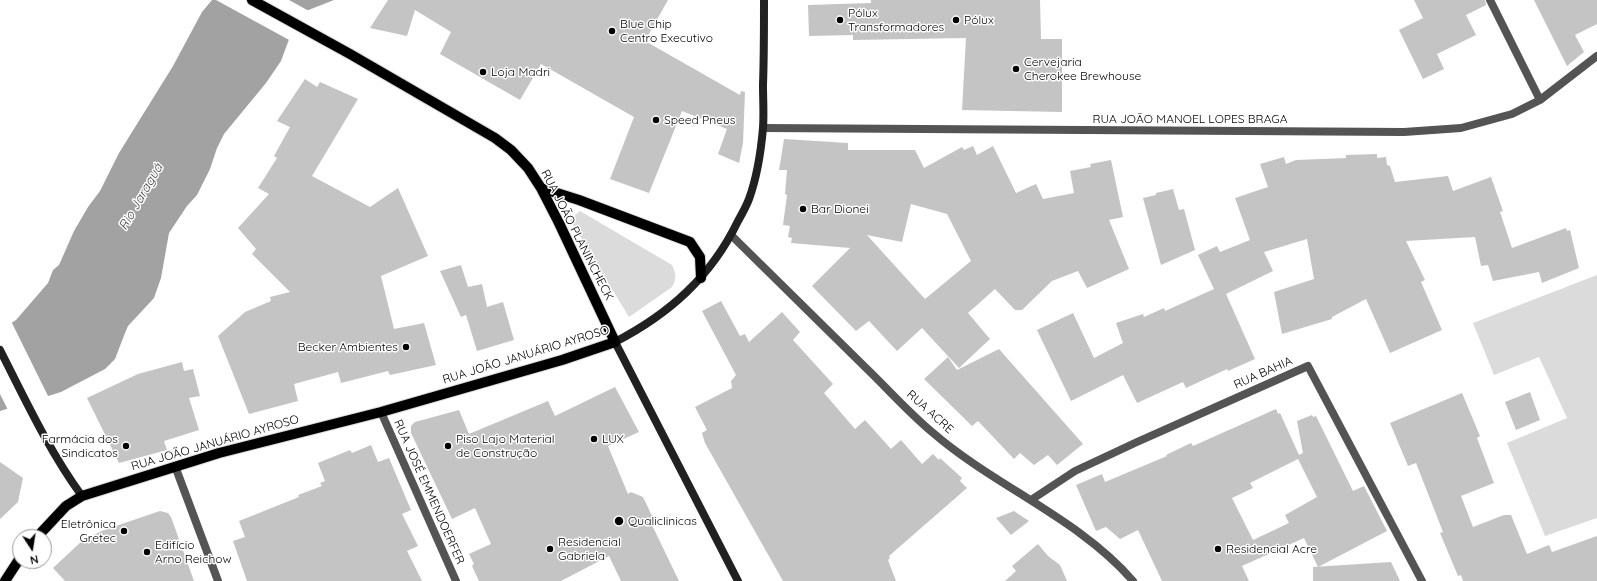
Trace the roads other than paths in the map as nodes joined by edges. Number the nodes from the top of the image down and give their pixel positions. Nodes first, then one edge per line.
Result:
1 (252, 0) edge
2 (764, 0) edge
3 (1490, 0) edge
4 (1597, 56) edge
5 (1540, 100) junction
6 (763, 128) junction
7 (540, 188) junction
8 (731, 235) junction
9 (701, 278) junction
10 (615, 342) junction
11 (0, 350) edge
12 (380, 412) junction
13 (175, 466) junction
14 (82, 496) junction
15 (1031, 500) junction
16 (44, 529) edge
17 (12, 569) edge
18 (4, 581) edge
19 (218, 581) edge
20 (456, 581) edge
21 (738, 581) edge
22 (1133, 581) edge
23 (1422, 581) edge

1 - 7 main road, RUA JOÃO PLANINCHECK
2 - 6 main road, RUA JOÃO JANUÁRIO AYROSO
3 - 5 street
4 - 5 street, RUA JOÃO MANOEL LOPES BRAGA
5 - 6 street, RUA JOÃO MANOEL LOPES BRAGA
6 - 8 main road, RUA JOÃO JANUÁRIO AYROSO
7 - 9 main road
7 - 10 main road, RUA JOÃO PLANINCHECK
8 - 9 main road, RUA JOÃO JANUÁRIO AYROSO
8 - 15 street, RUA ACRE
9 - 10 main road, RUA JOÃO JANUÁRIO AYROSO
10 - 12 main road, RUA JOÃO JANUÁRIO AYROSO
10 - 21 main road, RUA JOÃO PLANINCHECK
11 - 14 main road
12 - 13 main road, RUA JOÃO JANUÁRIO AYROSO
12 - 20 street, RUA JOSÉ EMMENDOERFER
13 - 14 main road, RUA JOÃO JANUÁRIO AYROSO
13 - 19 street
14 - 16 main road, RUA JOÃO JANUÁRIO AYROSO
15 - 22 street, RUA ACRE
15 - 23 street, RUA BAHIA
17 - 18 main road

